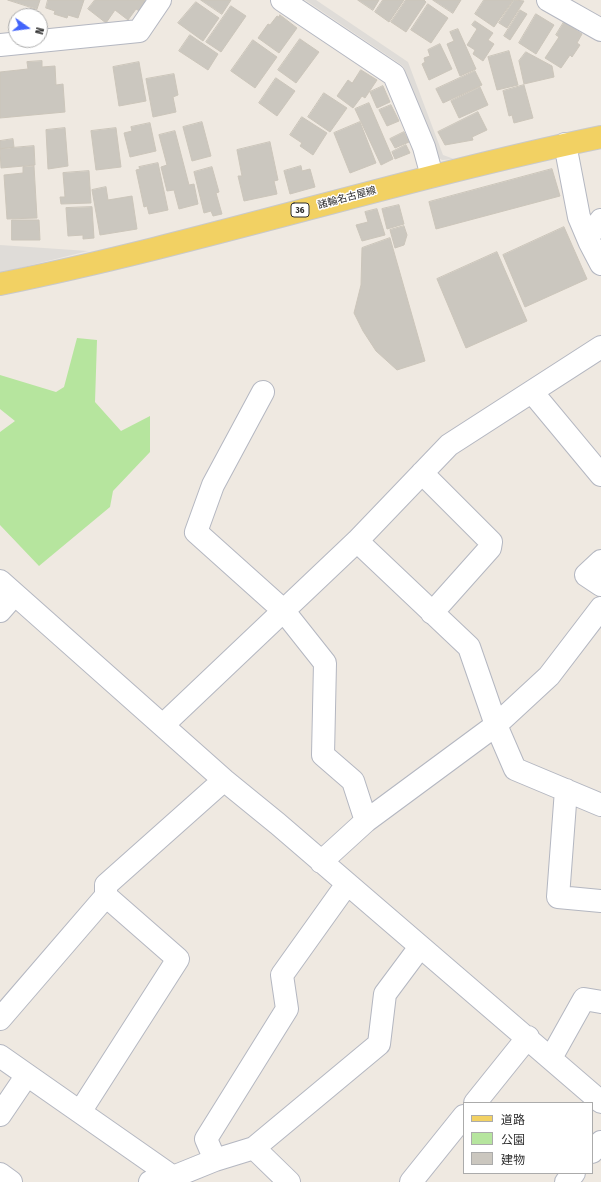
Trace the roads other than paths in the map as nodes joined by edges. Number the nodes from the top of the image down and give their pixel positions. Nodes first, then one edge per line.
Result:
1 (160, 0) edge
2 (282, 0) edge
3 (548, 0) edge
4 (601, 30) edge
5 (0, 45) edge
6 (601, 137) edge
7 (565, 144) junction
8 (432, 176) junction
9 (601, 220) edge
10 (588, 237) junction
11 (601, 264) edge
12 (0, 284) edge
13 (601, 346) edge
14 (263, 392) dead end
15 (532, 392) junction
16 (422, 473) junction
17 (601, 475) edge
18 (356, 541) junction
19 (601, 561) edge
20 (601, 585) edge
21 (7, 588) edge
22 (601, 608) edge
23 (284, 610) junction
24 (0, 611) edge
25 (432, 613) junction
26 (163, 725) junction
27 (496, 725) junction
28 (224, 780) junction
29 (566, 790) junction
30 (601, 805) edge
31 (366, 821) junction
32 (321, 862) junction
33 (347, 884) junction
34 (106, 896) junction
35 (601, 901) edge
36 (420, 947) junction
37 (601, 1002) edge
38 (0, 1019) edge
39 (528, 1038) junction
40 (0, 1056) edge
41 (552, 1058) junction
42 (27, 1075) junction
43 (476, 1102) edge
44 (601, 1102) edge
45 (80, 1112) junction
46 (0, 1115) edge
47 (463, 1117) edge
48 (601, 1142) edge
49 (254, 1148) junction
50 (593, 1151) edge
51 (215, 1160) junction
52 (0, 1174) edge
53 (573, 1174) edge
54 (175, 1179) edge
55 (11, 1182) edge
56 (150, 1182) edge
57 (289, 1182) edge
58 (411, 1182) edge
59 (566, 1182) edge

1 - 5 street
2 - 8 street
3 - 4 street
6 - 7 main road, 諸輪名古屋線 / 36
7 - 8 main road, 諸輪名古屋線 / 36
7 - 10 street
8 - 12 main road, 諸輪名古屋線 / 36
9 - 10 street
10 - 11 street
13 - 15 street
14 - 23 street
15 - 16 street
15 - 17 street
16 - 18 street
16 - 25 street
18 - 23 street
18 - 25 street
19 - 20 street
21 - 24 street
21 - 26 street
22 - 27 street
23 - 26 street
23 - 31 street
25 - 27 street
26 - 28 street
27 - 29 street
27 - 31 street
28 - 32 street
28 - 34 street
29 - 30 street
29 - 35 street
31 - 32 street
32 - 33 street
33 - 36 street
33 - 51 street
34 - 38 street
34 - 45 street
36 - 39 street
36 - 49 street
37 - 41 street
39 - 41 street
39 - 43 street
40 - 42 street
41 - 44 street
42 - 45 street
42 - 46 street
45 - 54 street
47 - 58 street
48 - 50 street
49 - 51 street
49 - 57 street
51 - 54 street
52 - 55 street
53 - 59 street
54 - 56 street

